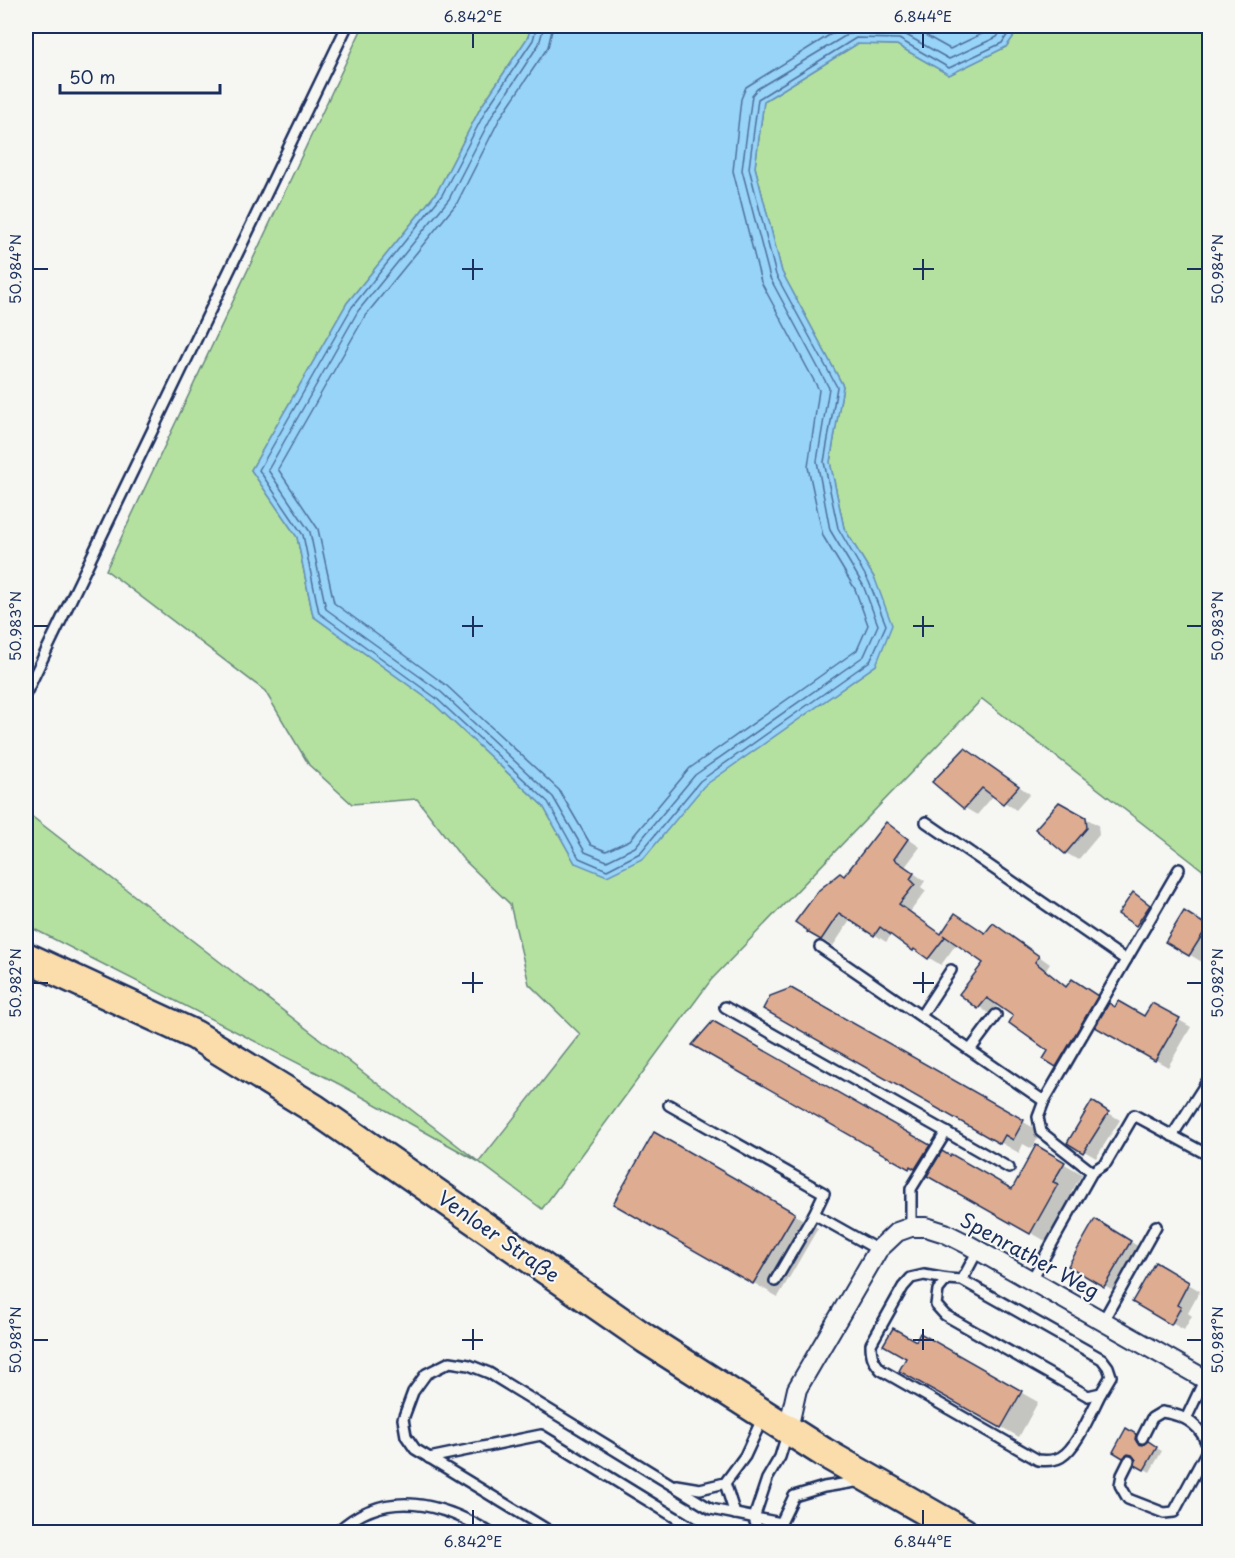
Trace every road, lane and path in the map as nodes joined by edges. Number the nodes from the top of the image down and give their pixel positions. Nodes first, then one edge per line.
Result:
1 (347, 26) edge
2 (26, 693) edge
3 (926, 822) dead end
4 (1179, 869) dead end
5 (820, 948) dead end
6 (26, 957) edge
7 (1126, 960) junction
8 (951, 970) dead end
9 (725, 1007) dead end
10 (996, 1015) dead end
11 (921, 1016) junction
12 (970, 1050) junction
13 (1209, 1077) edge
14 (1044, 1101) junction
15 (669, 1105) dead end
16 (946, 1132) junction
17 (1172, 1136) junction
18 (1209, 1156) edge
19 (1009, 1168) dead end
20 (1092, 1172) junction
21 (814, 1214) junction
22 (1156, 1226) dead end
23 (911, 1227) junction
24 (878, 1250) junction
25 (978, 1250) junction
26 (947, 1279) junction
27 (962, 1280) junction
28 (775, 1281) dead end
29 (1031, 1281) junction
30 (1102, 1321) junction
31 (1208, 1376) edge
32 (1101, 1393) junction
33 (764, 1414) junction
34 (1186, 1419) junction
35 (788, 1430) junction
36 (1142, 1438) dead end
37 (429, 1458) junction
38 (1129, 1461) dead end
39 (870, 1480) junction
40 (669, 1483) junction
41 (725, 1483) junction
42 (735, 1514) junction
43 (754, 1518) junction
44 (783, 1528) edge
45 (337, 1533) edge
46 (489, 1533) edge
47 (551, 1533) edge
48 (699, 1533) edge
49 (758, 1533) edge
50 (963, 1533) edge

1 - 2 lane
3 - 7 lane
4 - 7 lane
5 - 11 lane
6 - 33 main road, Venloer Straße
7 - 14 lane
8 - 11 lane
9 - 16 lane
10 - 12 lane
11 - 12 lane
12 - 14 lane
13 - 17 lane
14 - 20 lane
15 - 21 lane
16 - 19 lane
16 - 23 lane
17 - 18 lane
17 - 20 lane
20 - 29 lane
21 - 24 lane
21 - 28 lane
22 - 30 lane
23 - 24 street
23 - 25 street, Spenrather Weg
24 - 35 street
25 - 27 lane
25 - 29 street, Spenrather Weg
26 - 27 lane
26 - 32 lane
26 - 32 lane
27 - 32 lane
29 - 30 street, Spenrather Weg
30 - 31 street, Spenrather Weg
31 - 34 lane
33 - 35 main road, Venloer Straße
33 - 41 lane
34 - 36 lane
34 - 38 lane
35 - 39 main road, Venloer Straße
35 - 43 lane
37 - 40 lane
37 - 47 lane
37 - 48 lane
39 - 44 lane
39 - 50 main road, Venloer Straße
40 - 41 lane
40 - 42 lane
41 - 42 lane
42 - 43 lane
43 - 44 lane
43 - 49 lane
45 - 46 lane

